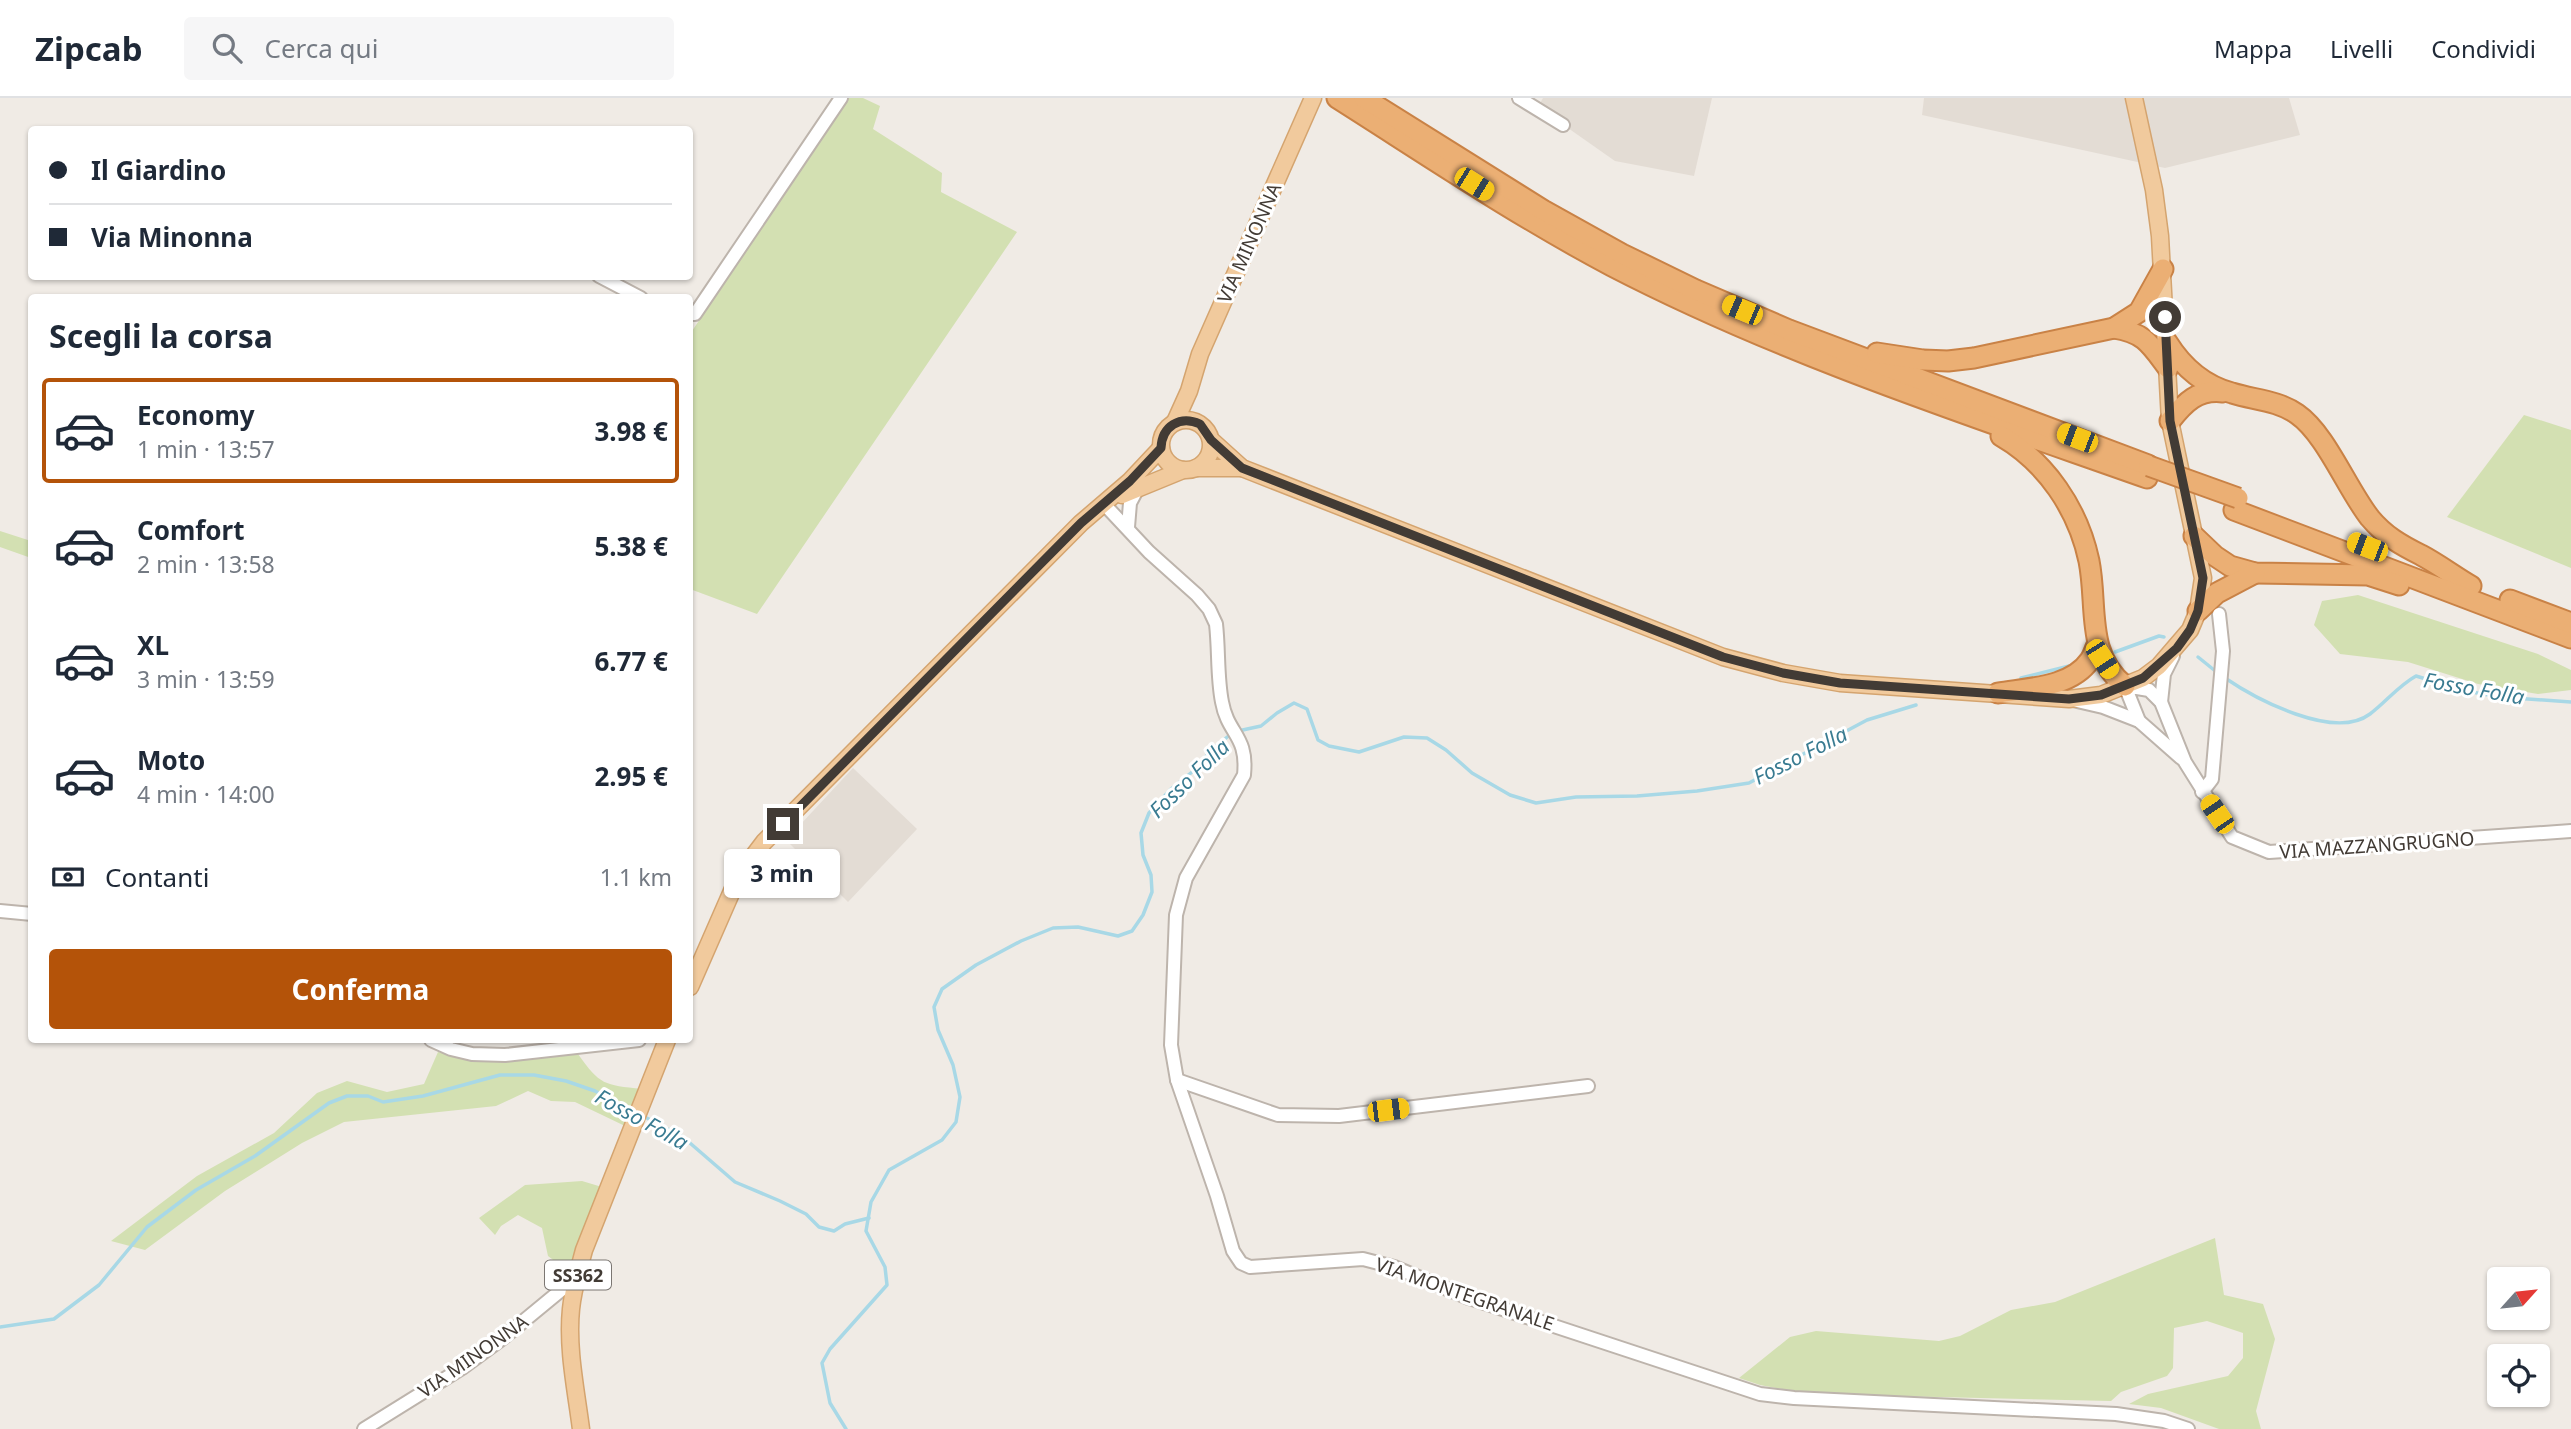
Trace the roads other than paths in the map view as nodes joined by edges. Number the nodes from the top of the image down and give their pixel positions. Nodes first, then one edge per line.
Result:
1 (841, 98) edge
2 (1312, 98) edge
3 (1519, 98) edge
4 (2134, 98) edge
5 (1349, 100) edge
6 (1563, 125) dead end
7 (2163, 269) junction
8 (607, 280) edge
9 (1696, 290) junction
10 (633, 294) edge
11 (693, 314) edge
12 (2114, 328) junction
13 (2166, 342) junction
14 (2168, 368) junction
15 (1189, 390) junction
16 (2231, 393) junction
17 (1964, 414) junction
18 (2170, 421) junction
19 (1175, 422) junction
20 (1200, 424) junction
21 (1211, 440) junction
22 (1161, 448) junction
23 (1242, 468) junction
24 (1189, 469) junction
25 (2148, 472) junction
26 (1138, 488) junction
27 (1104, 504) junction
28 (1128, 527) junction
29 (2194, 536) junction
30 (2255, 573) junction
31 (2468, 591) junction
32 (2198, 611) junction
33 (2219, 614) dead end
34 (2571, 623) edge
35 (2571, 638) edge
36 (2097, 645) junction
37 (2177, 648) junction
38 (2125, 685) junction
39 (1997, 693) junction
40 (2069, 699) junction
41 (2161, 702) junction
42 (2139, 721) junction
43 (2185, 762) junction
44 (2202, 792) junction
45 (2571, 831) edge
46 (0, 911) edge
47 (28, 914) edge
48 (693, 980) edge
49 (438, 1043) edge
50 (612, 1043) edge
51 (666, 1043) edge
52 (1177, 1080) junction
53 (1588, 1086) dead end
54 (577, 1277) junction
55 (364, 1429) edge
56 (581, 1429) edge
57 (2188, 1429) edge

1 - 11 street
2 - 15 main road, VIA MINONNA
3 - 6 street
4 - 7 main road
5 - 9 highway
5 - 17 highway
7 - 12 highway
7 - 13 main road
8 - 10 street
9 - 12 highway
9 - 25 highway
12 - 14 highway
13 - 14 main road
13 - 16 highway
14 - 18 main road
15 - 19 main road, VIA MINONNA
15 - 20 main road
16 - 18 highway
16 - 31 highway
17 - 25 highway
17 - 36 highway
18 - 29 main road
19 - 20 main road
19 - 22 main road
20 - 21 main road
21 - 23 main road
21 - 24 main road
22 - 24 main road
22 - 27 main road
23 - 24 main road
23 - 39 main road
24 - 26 main road
25 - 31 highway
26 - 27 main road
26 - 28 street
27 - 28 street, VIA MONTEGRANALE
27 - 48 main road
28 - 52 street, VIA MONTEGRANALE
29 - 30 highway
29 - 32 main road
30 - 31 highway
30 - 32 highway
31 - 34 highway
31 - 35 highway
32 - 37 main road
33 - 44 street
36 - 38 highway
36 - 39 highway
37 - 38 main road
37 - 41 street
38 - 40 main road
38 - 41 street
38 - 42 street, VIA MAZZANGRUGNO
39 - 40 main road
40 - 42 street, VIA MAZZANGRUGNO
41 - 43 street, VIA MAZZANGRUGNO
42 - 43 street, VIA MAZZANGRUGNO
43 - 44 street, VIA MAZZANGRUGNO
44 - 45 street, VIA MAZZANGRUGNO
46 - 47 street
49 - 50 street
51 - 54 main road, SS362
52 - 53 street
52 - 57 street, VIA MONTEGRANALE
54 - 55 street, VIA MINONNA
54 - 56 main road, SS362

